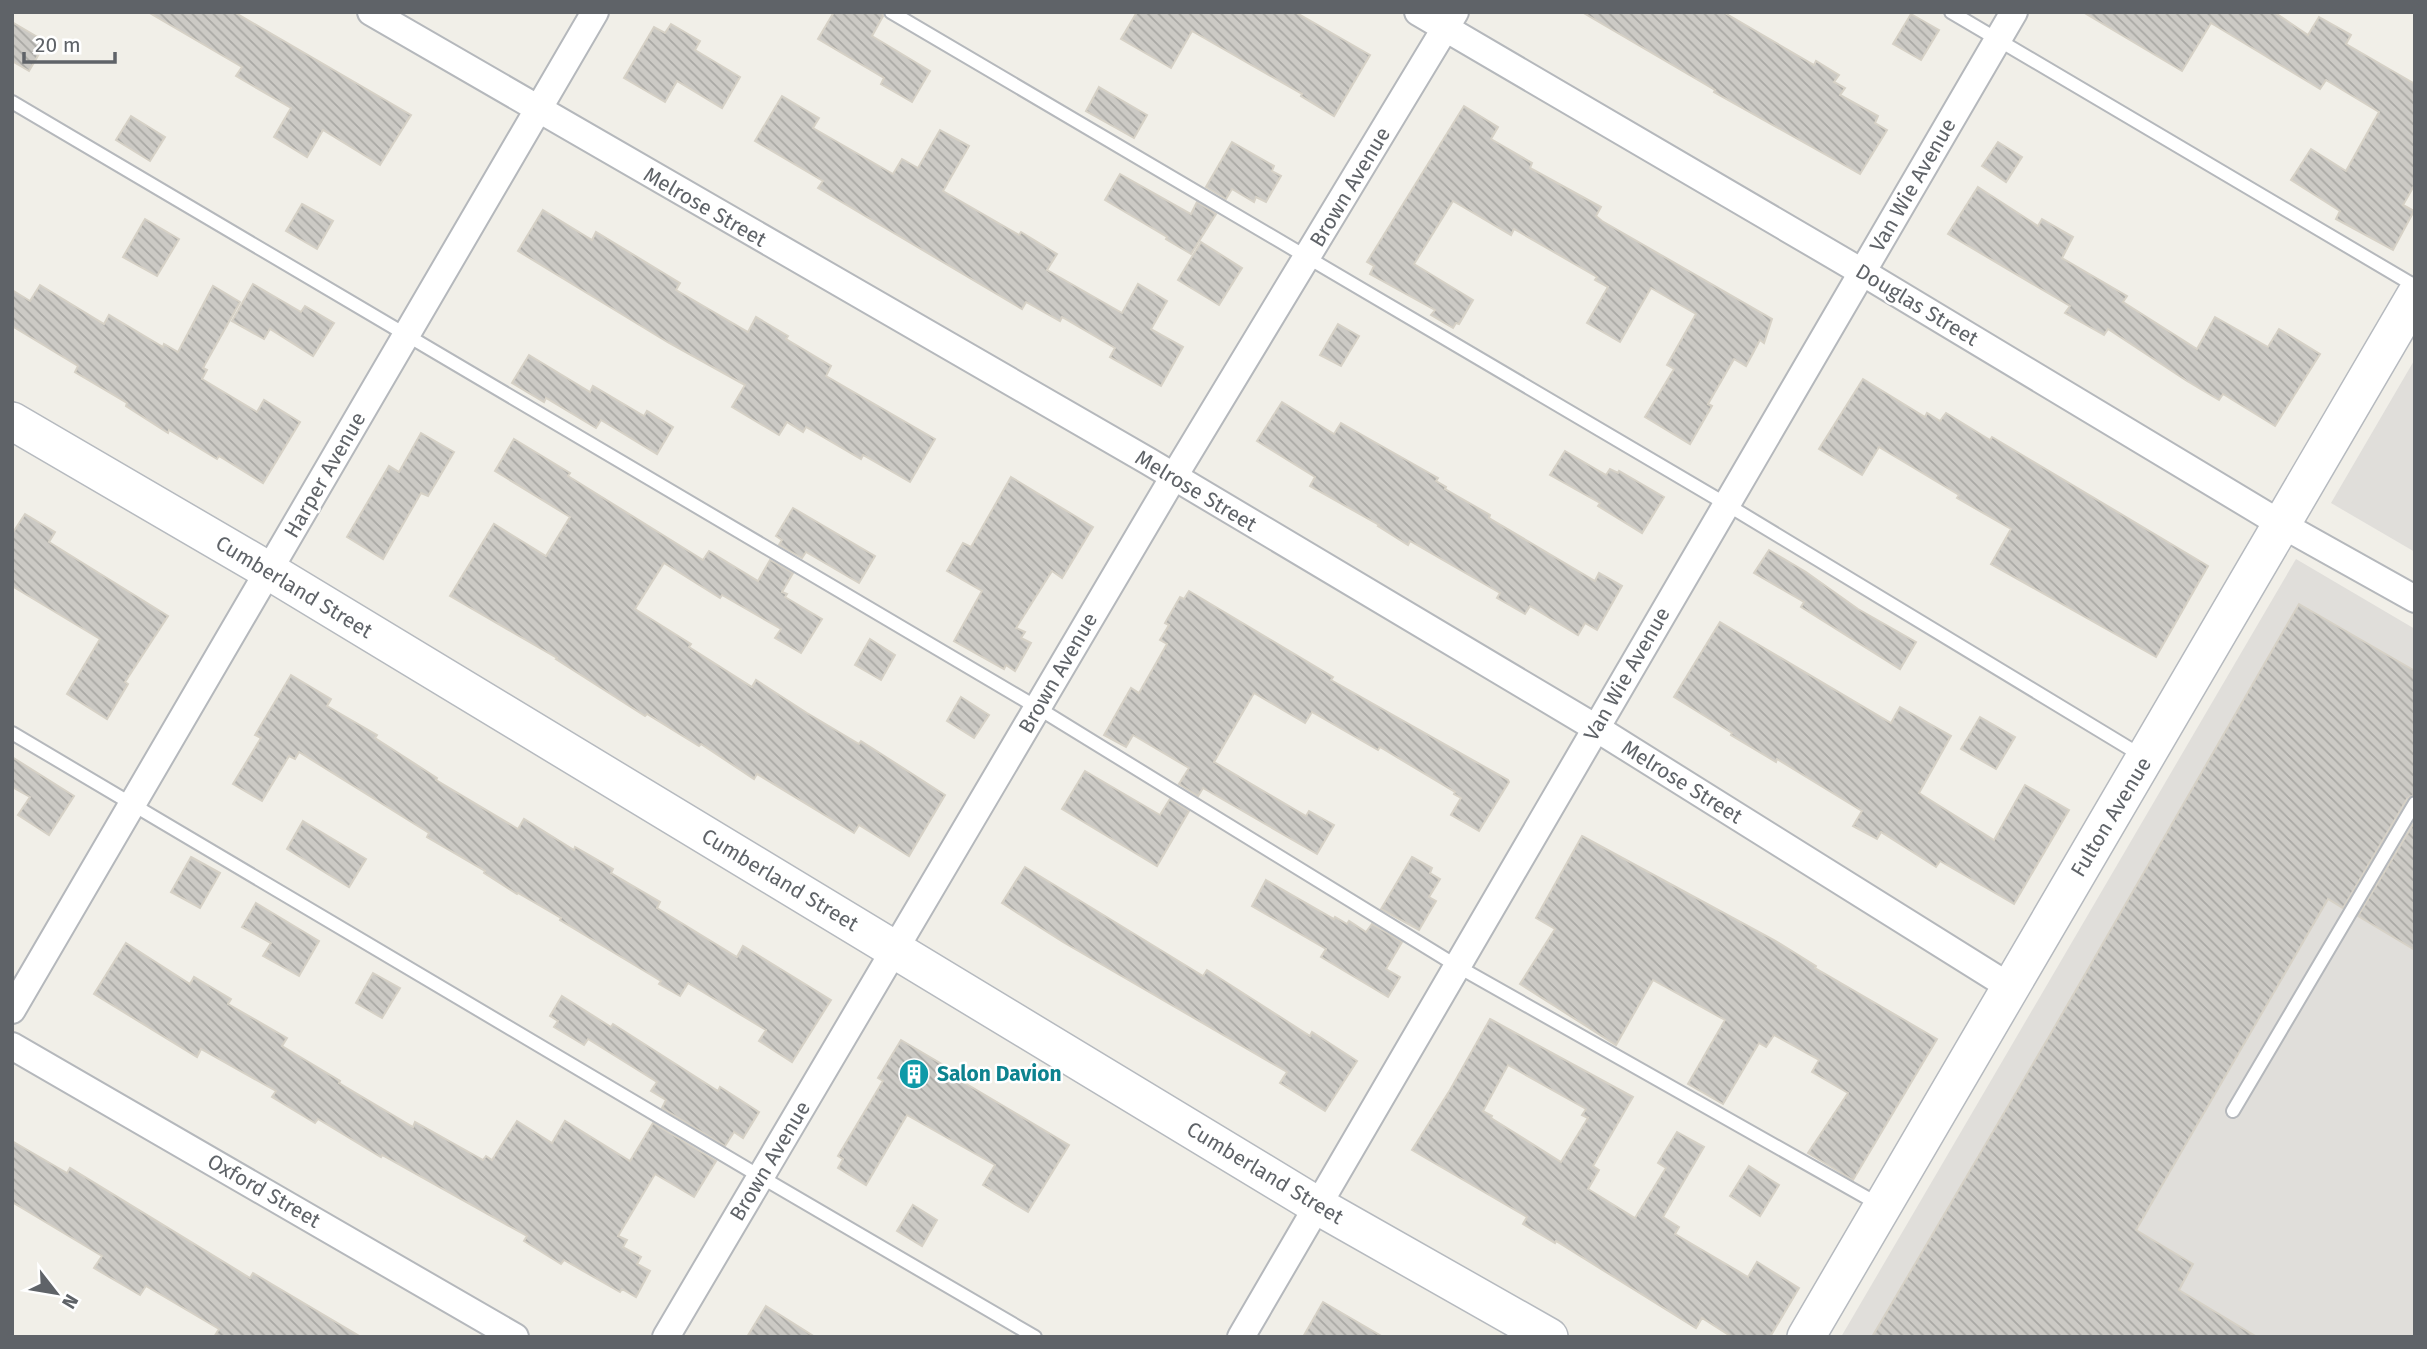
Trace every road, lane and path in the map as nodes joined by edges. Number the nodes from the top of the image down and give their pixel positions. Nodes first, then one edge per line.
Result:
1 (370, 12) edge
2 (595, 12) edge
3 (891, 12) edge
4 (1418, 12) edge
5 (1951, 12) edge
6 (2014, 12) edge
7 (1450, 21) edge
8 (1998, 39) junction
9 (12, 102) edge
10 (537, 110) junction
11 (1307, 258) junction
12 (1862, 272) junction
13 (2415, 286) edge
14 (2415, 296) edge
15 (407, 335) junction
16 (12, 421) edge
17 (1173, 478) junction
18 (1726, 504) junction
19 (2281, 524) junction
20 (269, 571) junction
21 (2415, 599) edge
22 (1038, 708) junction
23 (1596, 729) junction
24 (12, 733) edge
25 (2146, 758) junction
26 (2415, 803) edge
27 (132, 805) junction
28 (895, 950) junction
29 (1457, 966) junction
30 (2010, 987) junction
31 (12, 1010) edge
32 (12, 1046) edge
33 (2232, 1111) dead end
34 (761, 1177) junction
35 (1318, 1206) junction
36 (1882, 1206) junction
37 (515, 1337) edge
38 (666, 1337) edge
39 (1035, 1337) edge
40 (1241, 1337) edge
41 (1549, 1337) edge
42 (1806, 1337) edge

1 - 10 street, Melrose Street
2 - 10 street, Harper Avenue
3 - 11 lane
4 - 7 street, Douglas Street
5 - 8 lane
6 - 8 street, Van Wie Avenue
7 - 11 street, Brown Avenue
7 - 12 street, Douglas Street
8 - 12 street, Van Wie Avenue
8 - 13 lane
9 - 15 lane
10 - 15 street, Harper Avenue
10 - 17 street, Melrose Street
11 - 17 street, Brown Avenue
11 - 18 lane
12 - 18 street, Van Wie Avenue
12 - 19 street, Douglas Street
14 - 19 street, Fulton Avenue
15 - 20 street, Harper Avenue
15 - 22 lane
16 - 20 street, Cumberland Street
17 - 22 street, Brown Avenue
17 - 23 street, Melrose Street
18 - 23 street, Van Wie Avenue
18 - 25 lane
19 - 21 street, Douglas Street
19 - 25 street, Fulton Avenue
20 - 27 street, Harper Avenue
20 - 28 street, Cumberland Street
22 - 28 street, Brown Avenue
22 - 29 lane
23 - 29 street, Van Wie Avenue
23 - 30 street, Melrose Street
24 - 27 lane
25 - 30 street, Fulton Avenue
26 - 33 lane
27 - 31 street, Harper Avenue
27 - 34 lane
28 - 34 street, Brown Avenue
28 - 35 street, Cumberland Street
29 - 35 street, Van Wie Avenue
29 - 36 lane
30 - 36 street, Fulton Avenue
32 - 37 street, Oxford Street
34 - 38 street, Brown Avenue
34 - 39 lane
35 - 40 street, Van Wie Avenue
35 - 41 street, Cumberland Street
36 - 42 street, Fulton Avenue

